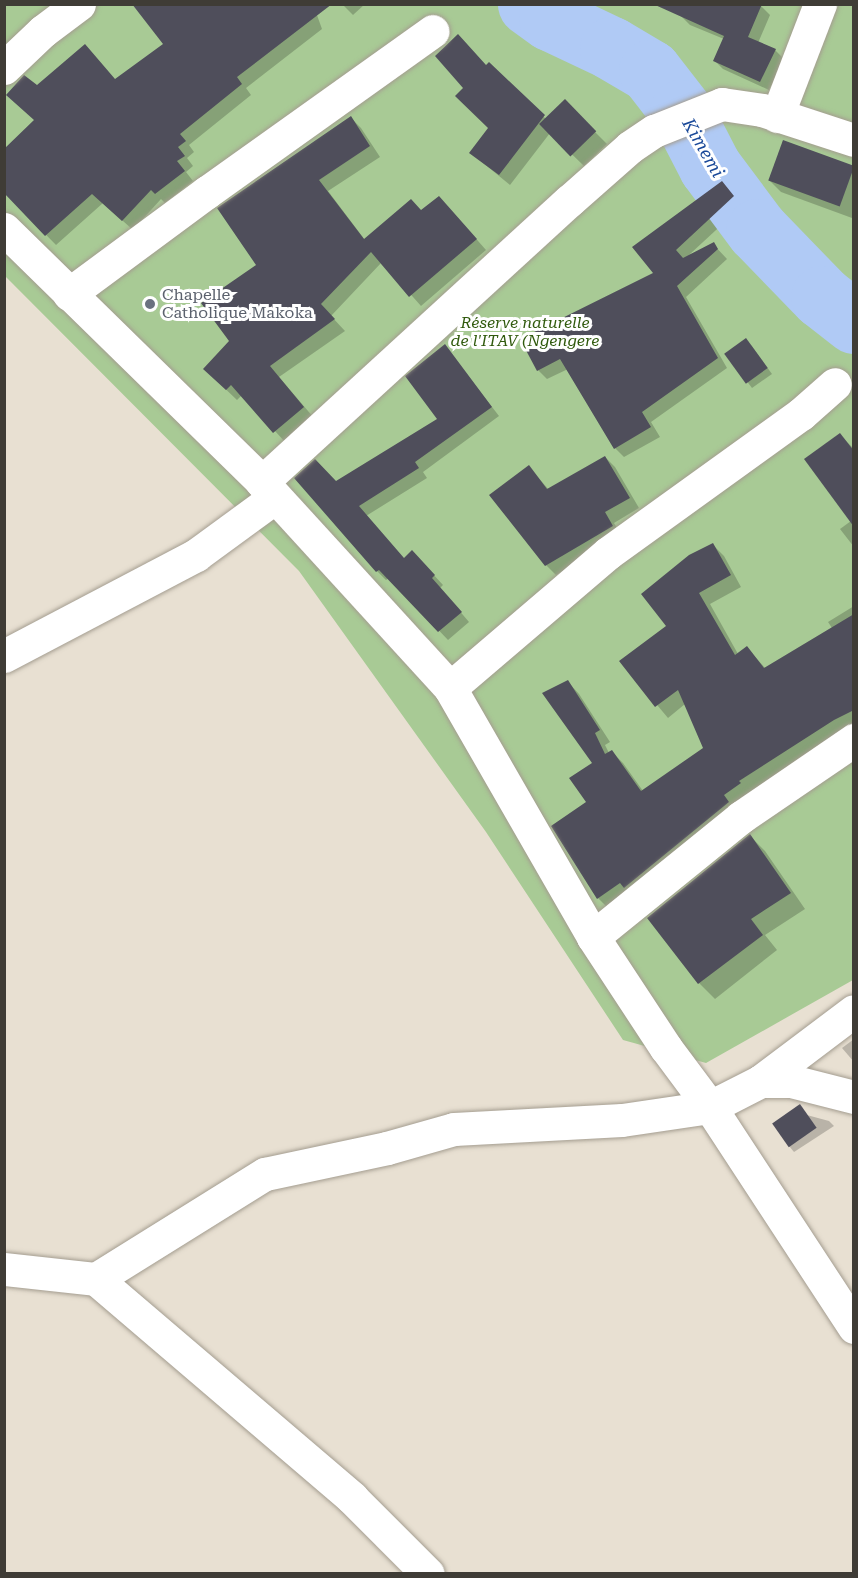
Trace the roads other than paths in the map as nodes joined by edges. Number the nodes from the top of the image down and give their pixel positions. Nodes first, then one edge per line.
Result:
1 (79, 4) edge
2 (820, 4) edge
3 (433, 31) dead end
4 (4, 68) edge
5 (777, 116) junction
6 (854, 141) edge
7 (4, 229) edge
8 (69, 294) junction
9 (835, 384) dead end
10 (268, 490) junction
11 (4, 656) edge
12 (450, 687) junction
13 (854, 740) edge
14 (592, 937) junction
15 (854, 1011) edge
16 (761, 1081) junction
17 (854, 1097) edge
18 (710, 1107) junction
19 (4, 1269) edge
20 (96, 1279) junction
21 (854, 1327) edge
22 (428, 1574) edge

1 - 4 street
2 - 5 street
3 - 8 street
5 - 6 street
5 - 10 street
7 - 8 street
8 - 10 street
9 - 12 street
10 - 11 street
10 - 12 street
12 - 14 street
13 - 14 street
14 - 18 street
15 - 16 street
16 - 17 street
16 - 18 street
18 - 20 street
18 - 21 street
19 - 20 street
20 - 22 street

